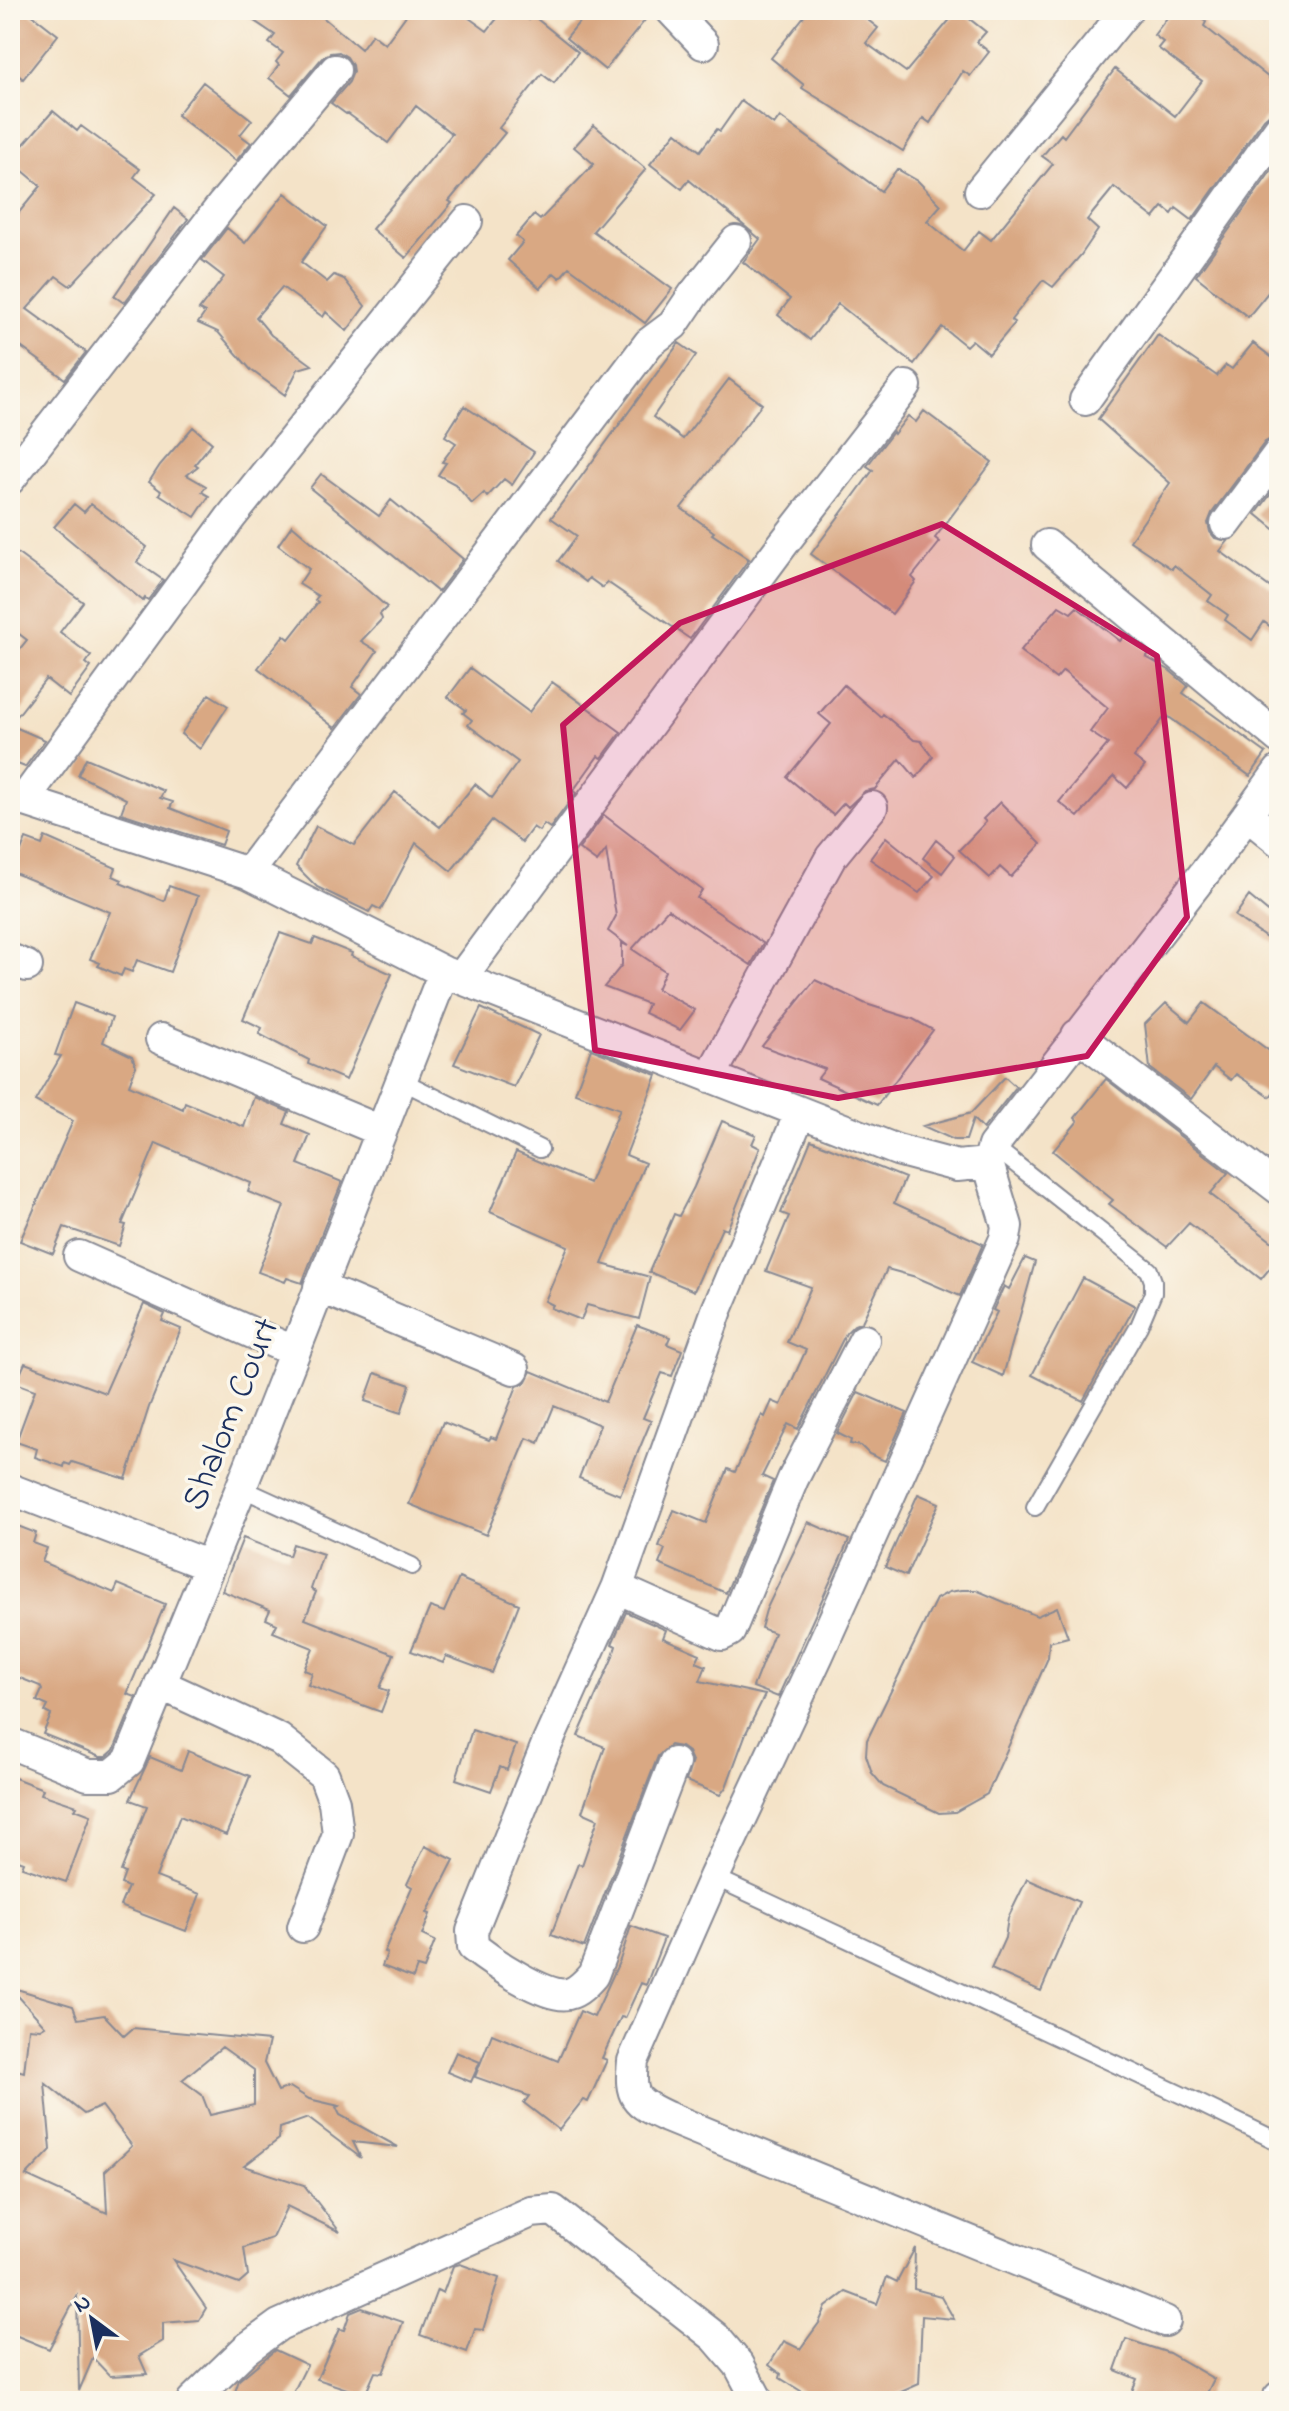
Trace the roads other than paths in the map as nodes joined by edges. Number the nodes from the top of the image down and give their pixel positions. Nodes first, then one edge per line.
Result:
1 (671, 10) edge
2 (1127, 10) edge
3 (703, 44) dead end
4 (335, 70) dead end
5 (1279, 129) edge
6 (980, 191) dead end
7 (467, 221) dead end
8 (736, 241) dead end
9 (906, 386) dead end
10 (1085, 400) dead end
11 (1279, 453) edge
12 (10, 479) edge
13 (1226, 524) dead end
14 (1047, 545) dead end
15 (1279, 738) edge
16 (1279, 771) edge
17 (16, 798) edge
18 (872, 807) dead end
19 (1247, 815) junction
20 (1279, 841) edge
21 (248, 873) junction
22 (453, 975) junction
23 (1077, 1035) junction
24 (161, 1039) dead end
25 (710, 1077) junction
26 (402, 1081) junction
27 (800, 1113) junction
28 (381, 1131) junction
29 (540, 1149) dead end
30 (991, 1154) junction
31 (1279, 1189) edge
32 (79, 1256) dead end
33 (319, 1287) junction
34 (864, 1340) dead end
35 (293, 1351) junction
36 (514, 1369) dead end
37 (241, 1488) junction
38 (10, 1489) edge
39 (1035, 1507) dead end
40 (207, 1565) junction
41 (412, 1566) dead end
42 (617, 1588) junction
43 (160, 1684) junction
44 (10, 1743) edge
45 (674, 1763) dead end
46 (714, 1877) junction
47 (303, 1927) dead end
48 (1279, 2142) edge
49 (1165, 2321) dead end
50 (192, 2401) edge
51 (758, 2401) edge

1 - 3 street
2 - 6 street
4 - 12 street
5 - 10 street
7 - 17 street
8 - 21 street
9 - 22 street, Shalom Court
11 - 13 street
14 - 15 street
16 - 19 street
17 - 21 street
18 - 25 street
19 - 20 street
19 - 23 street
21 - 22 street
22 - 25 street
22 - 26 street, Shalom Court
23 - 30 street
23 - 31 street
24 - 28 street
25 - 27 street
26 - 28 street, Shalom Court
26 - 29 lane
27 - 30 street
27 - 42 street
28 - 33 street, Shalom Court
30 - 39 lane
30 - 46 street
32 - 35 street
33 - 35 street, Shalom Court
33 - 36 street
34 - 42 street
35 - 37 street, Shalom Court
37 - 40 street, Shalom Court
37 - 41 lane
38 - 40 street
40 - 43 street, Shalom Court
42 - 45 street
43 - 44 street, Shalom Court
43 - 47 street
46 - 48 lane
46 - 49 street
50 - 51 street

